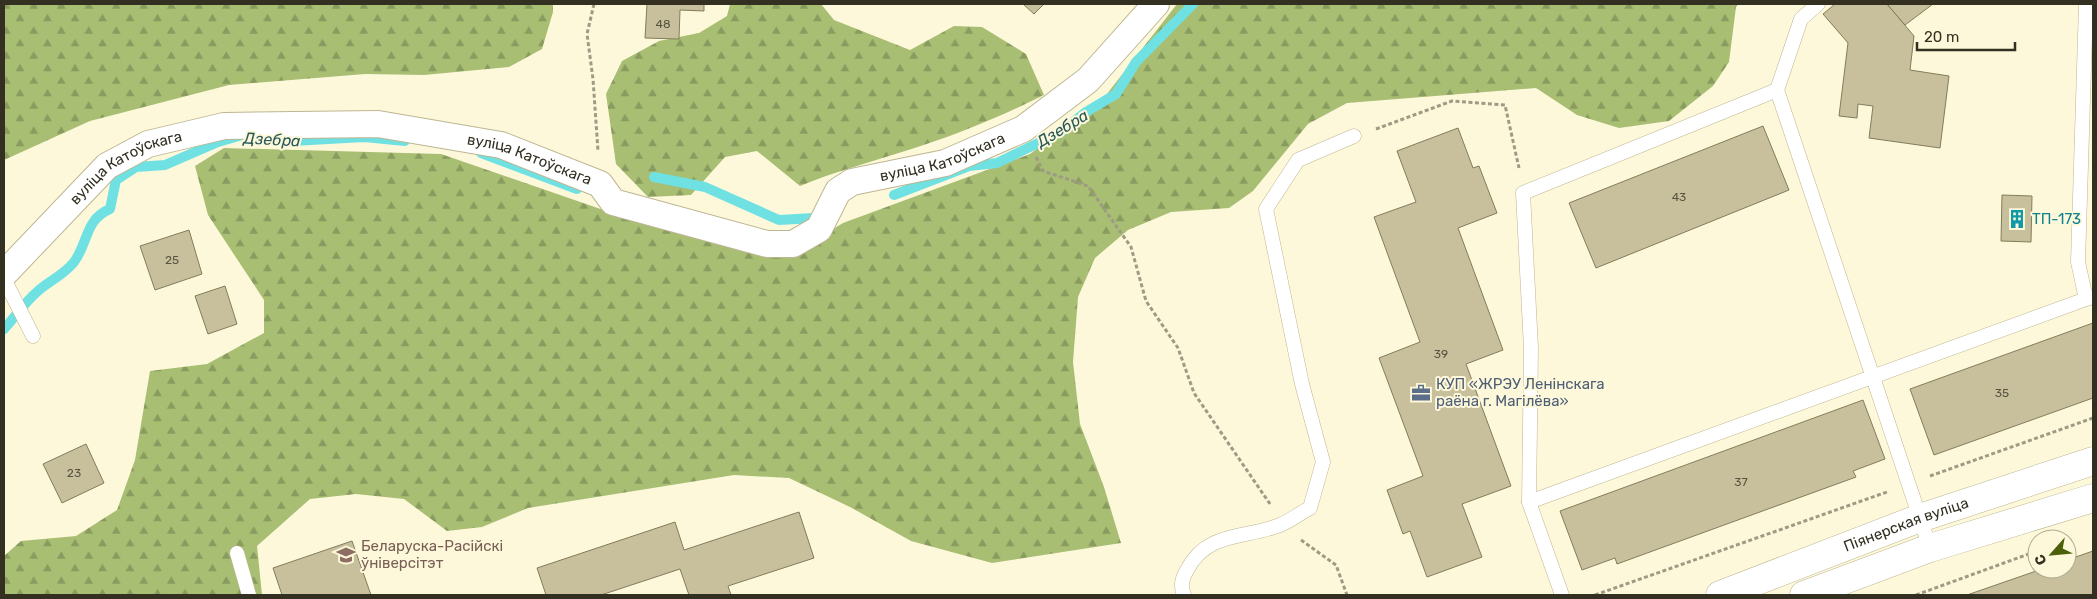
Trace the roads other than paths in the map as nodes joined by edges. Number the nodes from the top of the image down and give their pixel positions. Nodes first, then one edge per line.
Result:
1 (1156, 4) edge
2 (1818, 4) edge
3 (2086, 4) edge
4 (1777, 90) junction
5 (1354, 136) road end
6 (4, 274) edge
7 (4, 279) edge
8 (2090, 298) edge
9 (33, 336) dead end
10 (1873, 377) junction
11 (2093, 461) edge
12 (2093, 498) edge
13 (1529, 502) junction
14 (1920, 518) junction
15 (1930, 548) junction
16 (237, 553) dead end
17 (249, 595) edge
18 (1184, 595) edge
19 (1562, 595) edge
20 (1720, 595) edge
21 (1804, 595) edge

1 - 6 street, вуліца Катоўскага
2 - 4 lane
3 - 8 lane
4 - 10 lane
4 - 13 lane
5 - 18 lane
7 - 9 lane
8 - 10 lane
10 - 13 lane
10 - 14 lane
11 - 14 main road, Піянерская вуліца
12 - 15 main road, Піянерская вуліца
13 - 19 lane
14 - 15 lane
14 - 20 main road, Піянерская вуліца
15 - 21 main road, Піянерская вуліца
16 - 17 lane

